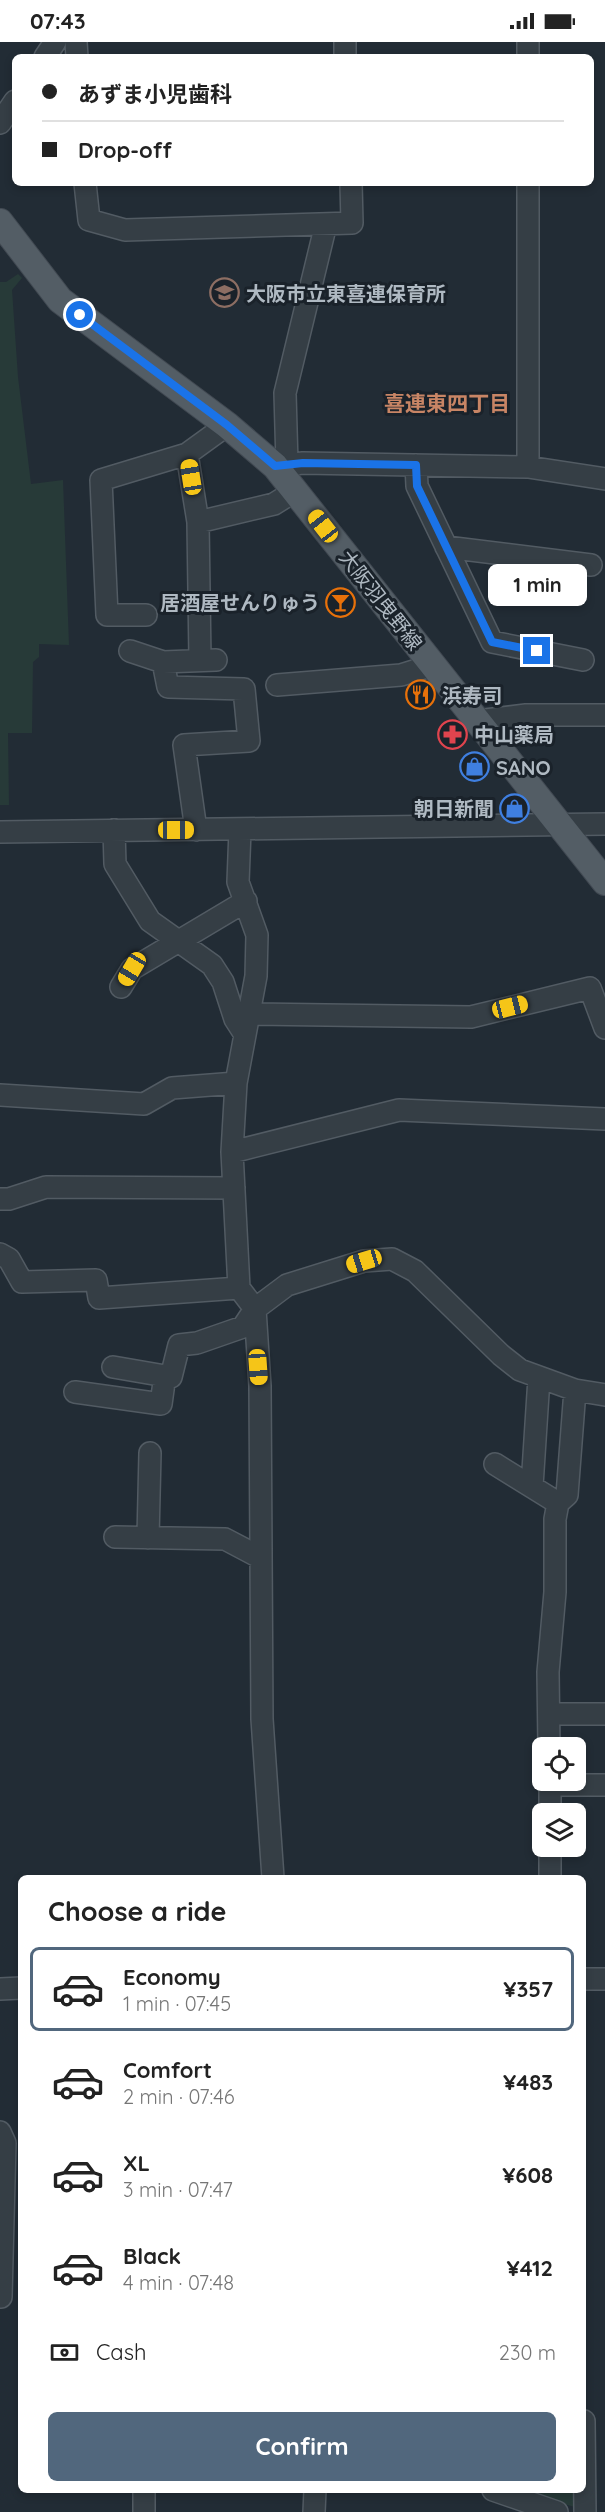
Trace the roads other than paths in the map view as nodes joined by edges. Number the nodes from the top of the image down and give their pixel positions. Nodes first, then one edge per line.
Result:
1 (12, 105) edge
2 (0, 123) edge
3 (85, 186) edge
4 (351, 186) edge
5 (528, 186) edge
6 (0, 222) edge
7 (326, 224) junction
8 (227, 425) junction
9 (187, 454) junction
10 (281, 465) junction
11 (416, 465) junction
12 (528, 467) junction
13 (605, 479) edge
14 (295, 491) junction
15 (198, 522) junction
16 (446, 547) junction
17 (591, 565) dead end
18 (146, 615) dead end
19 (130, 651) dead end
20 (583, 660) dead end
21 (163, 662) junction
22 (433, 665) junction
23 (277, 685) dead end
24 (605, 716) edge
25 (477, 721) junction
26 (605, 824) edge
27 (560, 826) junction
28 (114, 830) junction
29 (196, 830) junction
30 (240, 831) junction
31 (0, 832) edge
32 (605, 882) edge
33 (246, 901) junction
34 (179, 942) junction
35 (121, 987) dead end
36 (245, 1023) junction
37 (605, 1028) edge
38 (236, 1083) junction
39 (0, 1095) edge
40 (605, 1119) edge
41 (232, 1152) junction
42 (234, 1188) junction
43 (0, 1199) edge
44 (0, 1254) edge
45 (239, 1288) junction
46 (255, 1309) junction
47 (113, 1367) dead end
48 (165, 1375) junction
49 (539, 1378) junction
50 (575, 1390) junction
51 (75, 1392) dead end
52 (605, 1395) edge
53 (150, 1453) dead end
54 (495, 1464) dead end
55 (532, 1486) junction
56 (558, 1503) junction
57 (115, 1537) dead end
58 (148, 1538) junction
59 (261, 1558) junction
60 (549, 1714) junction
61 (605, 1714) edge
62 (549, 1737) edge
63 (586, 1784) edge
64 (605, 1785) edge
65 (550, 1857) edge
66 (273, 1875) edge
67 (550, 1875) edge
68 (586, 1979) edge
69 (605, 1979) edge
70 (18, 1988) edge
71 (0, 1989) edge
72 (0, 2132) edge
73 (2, 2160) edge
74 (0, 2296) edge
75 (18, 2298) edge
76 (144, 2493) edge
77 (315, 2493) edge
78 (512, 2493) edge
79 (585, 2493) edge
80 (530, 2496) edge
81 (144, 2512) edge
82 (314, 2512) edge
83 (557, 2512) edge
84 (585, 2512) edge

1 - 2 street
3 - 7 street
4 - 7 street
5 - 12 street
6 - 8 main road, 大阪羽曳野線
7 - 10 street
8 - 9 street
8 - 10 main road, 大阪羽曳野線
9 - 15 street
9 - 18 street
10 - 11 street
10 - 14 main road, 大阪羽曳野線
11 - 12 street
11 - 16 street
12 - 13 street
14 - 15 street
14 - 22 main road, 大阪羽曳野線
15 - 21 street
16 - 17 street
16 - 20 street
19 - 21 street
21 - 29 street
22 - 23 street
22 - 25 main road, 大阪羽曳野線
24 - 25 street
25 - 27 main road, 大阪羽曳野線
26 - 27 street
27 - 30 street
27 - 32 main road, 大阪羽曳野線
28 - 29 street
28 - 31 street
28 - 34 street
29 - 30 street
30 - 33 street
33 - 34 street
33 - 36 street
34 - 35 street
34 - 36 street
36 - 37 street
36 - 38 street
38 - 39 street
38 - 41 street
40 - 41 street
41 - 42 street
42 - 43 street
42 - 45 street
44 - 45 street
45 - 46 street
46 - 48 street
46 - 49 street
46 - 59 street
47 - 48 street
48 - 51 street
49 - 50 street
49 - 55 street
50 - 52 street
50 - 56 street
53 - 58 street
54 - 55 street
55 - 56 street
56 - 60 street
57 - 58 street
58 - 59 street
59 - 66 street
60 - 61 street
60 - 62 street
63 - 64 street
65 - 67 street
68 - 69 street
70 - 71 street
72 - 73 street
73 - 74 street
74 - 75 street
76 - 81 street
77 - 82 street
78 - 80 street
79 - 84 street
80 - 83 street

